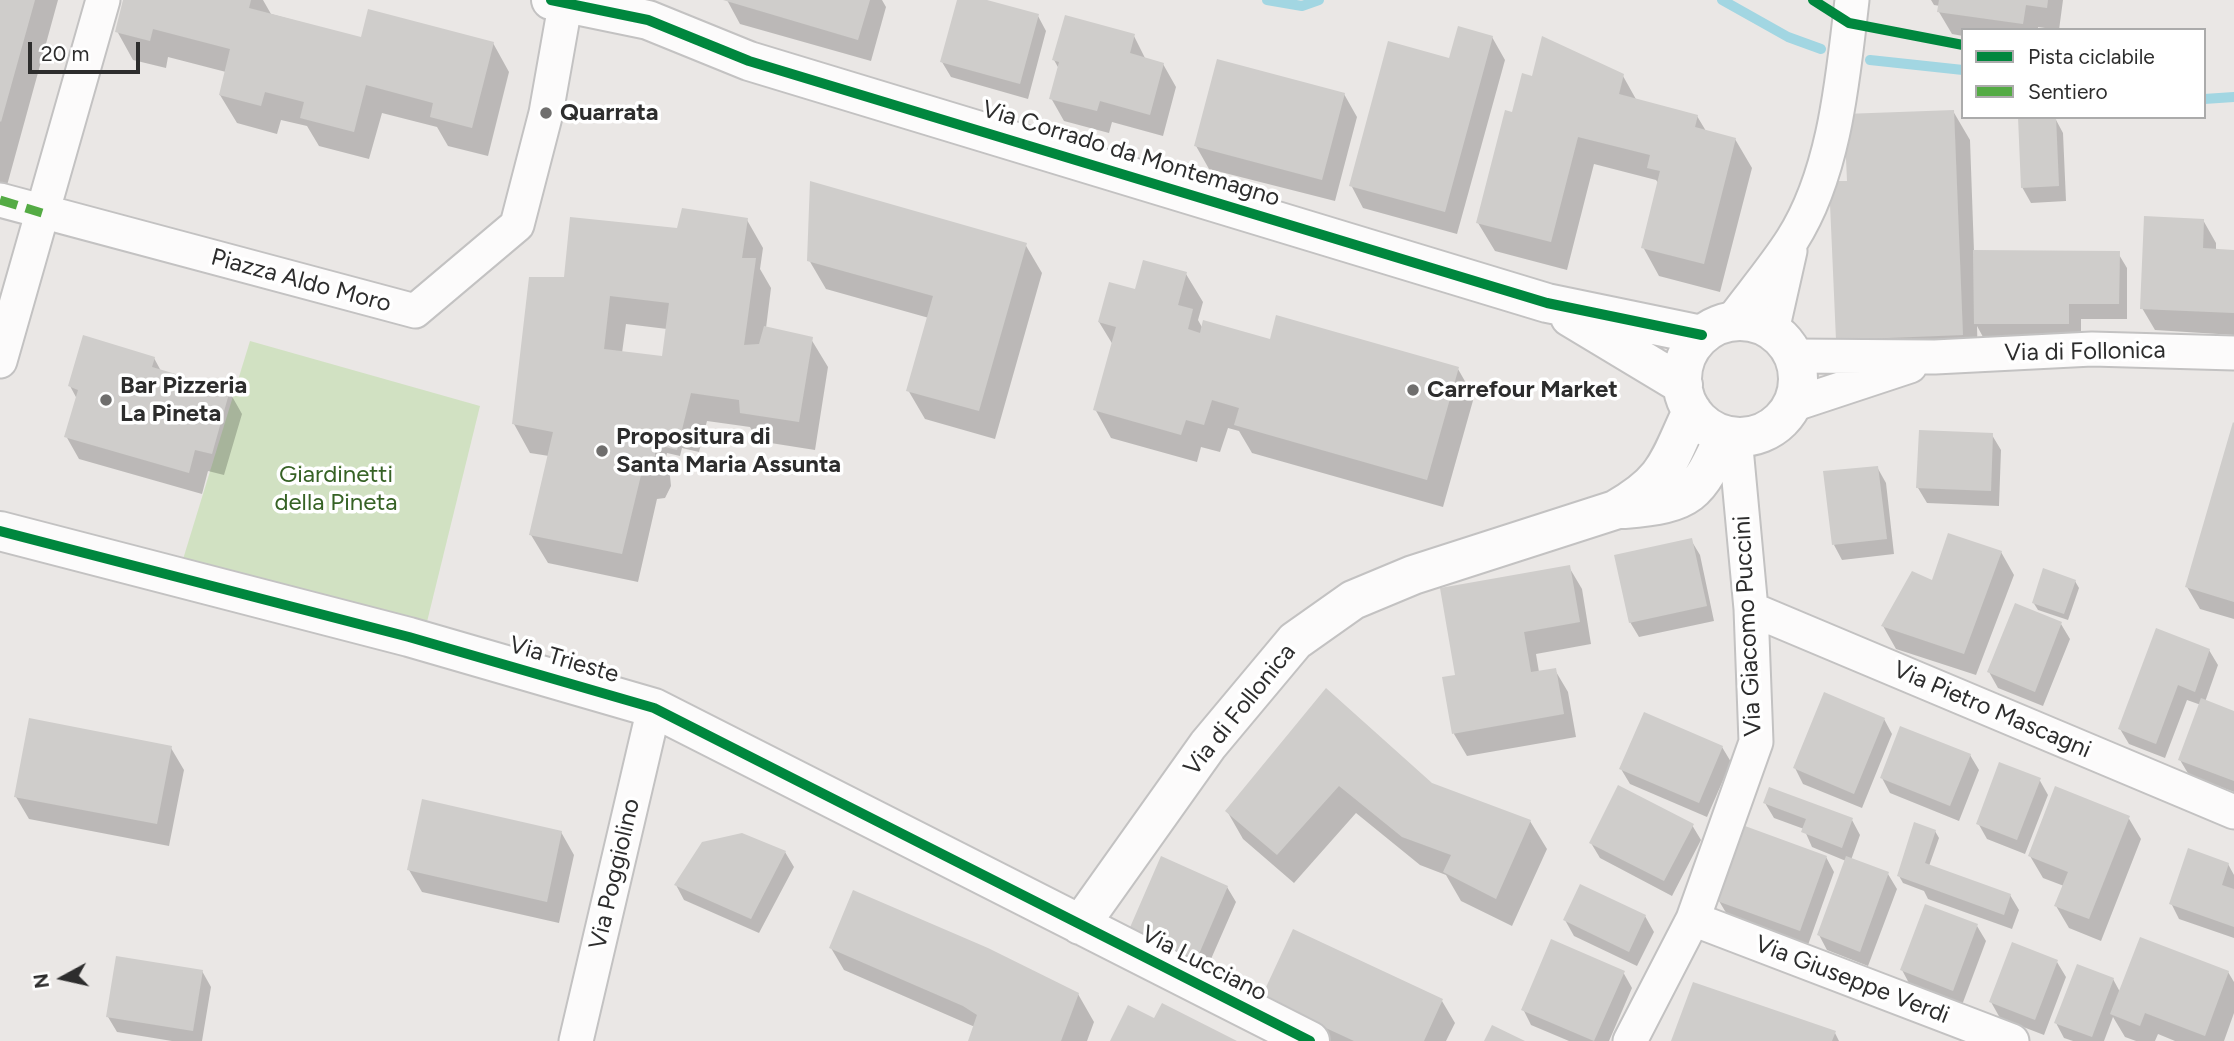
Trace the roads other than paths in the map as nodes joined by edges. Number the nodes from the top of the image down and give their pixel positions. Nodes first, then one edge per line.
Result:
1 (103, 0) edge
2 (1852, 0) edge
3 (561, 1) edge
4 (0, 200) edge
5 (42, 213) junction
6 (1793, 239) junction
7 (1547, 303) junction
8 (1716, 328) junction
9 (1783, 343) junction
10 (2234, 353) edge
11 (1935, 357) junction
12 (0, 361) edge
13 (1687, 398) junction
14 (1792, 405) junction
15 (1730, 436) junction
16 (1615, 510) junction
17 (0, 530) edge
18 (1751, 608) junction
19 (654, 708) junction
20 (2234, 812) edge
21 (1693, 919) junction
22 (1080, 925) junction
23 (576, 1041) edge
24 (1310, 1041) edge
25 (1630, 1041) edge
26 (2012, 1041) edge

1 - 5 street
2 - 6 street
3 - 5 street, Piazza Aldo Moro
3 - 7 street, Via Corrado da Montemagno
4 - 5 street
5 - 12 street
6 - 8 street
6 - 9 street
7 - 8 street, Via Corrado da Montemagno
7 - 13 street, Via Corrado da Montemagno
8 - 9 street
8 - 13 street
9 - 11 street, Via di Follonica
9 - 14 street
10 - 11 street, Via di Follonica
11 - 14 street, Via di Follonica
13 - 15 street
13 - 16 street, Via di Follonica
14 - 15 street
15 - 16 street, Via di Follonica
15 - 18 street, Via Giacomo Puccini
16 - 22 street, Via di Follonica
17 - 19 street, Via Trieste
18 - 20 street, Via Pietro Mascagni
18 - 21 street, Via Giacomo Puccini
19 - 22 street, Via Trieste
19 - 23 street, Via Poggiolino
21 - 25 street, Via Giacomo Puccini
21 - 26 street, Via Giuseppe Verdi
22 - 24 street, Via Lucciano

